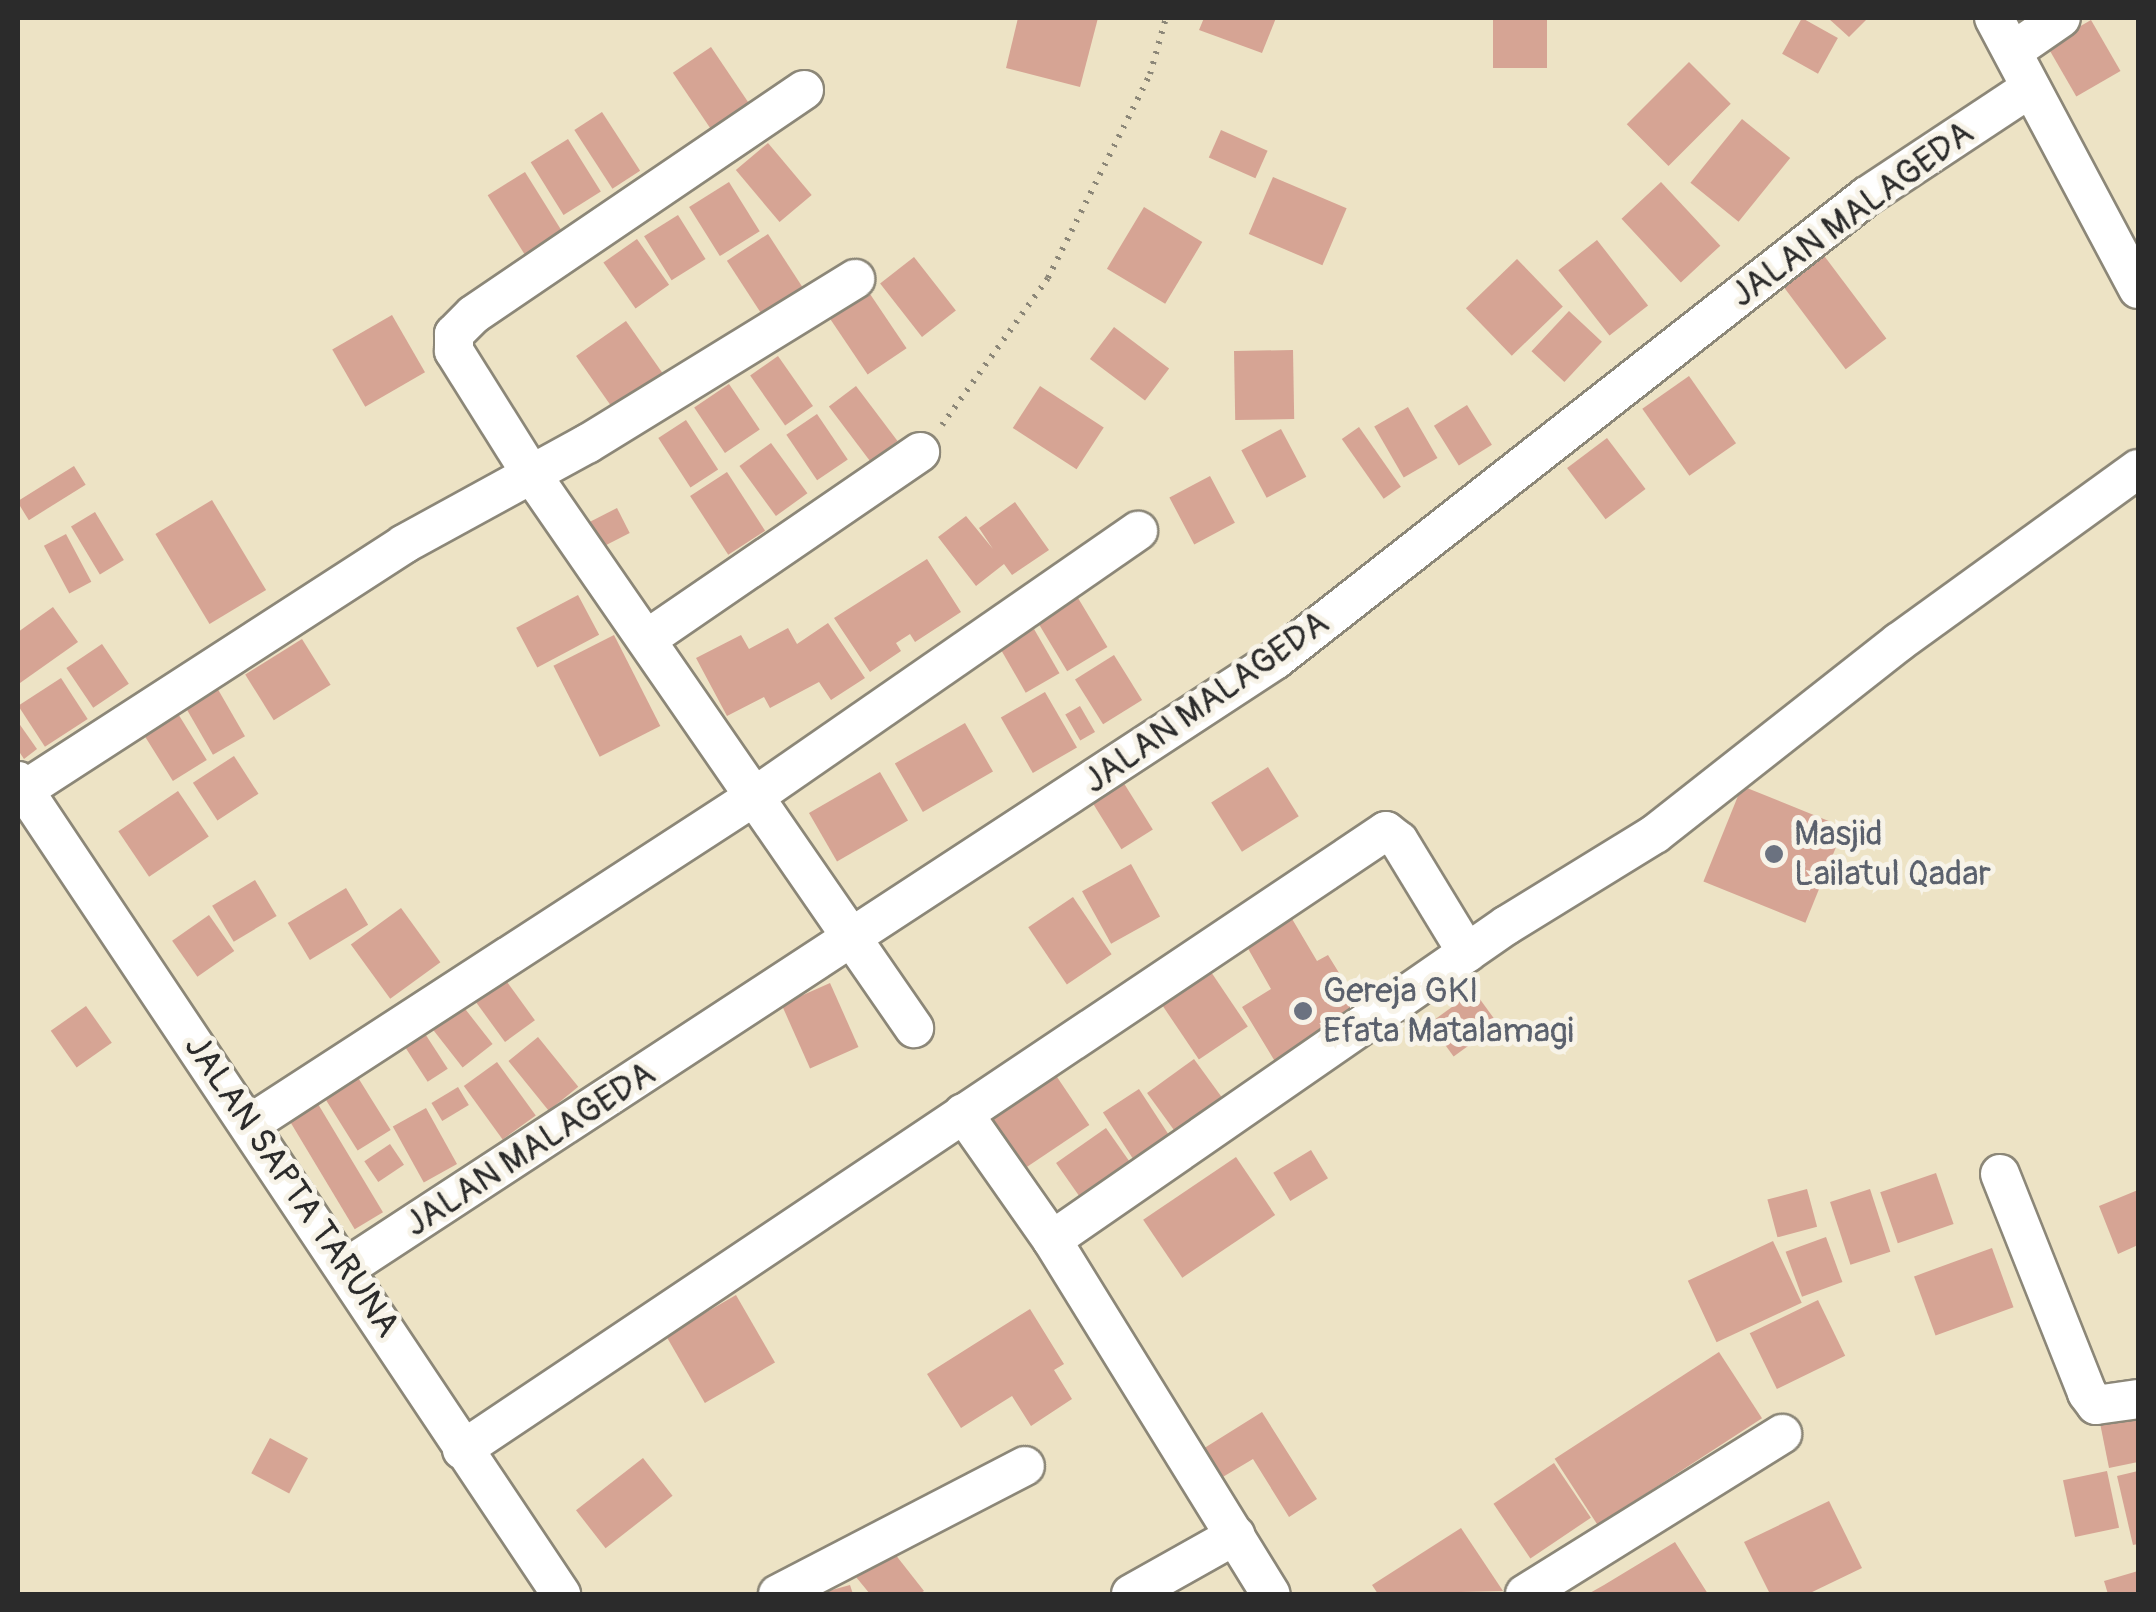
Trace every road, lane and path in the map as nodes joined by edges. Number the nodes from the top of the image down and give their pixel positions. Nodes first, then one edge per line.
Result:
1 (1166, 18) edge
2 (1994, 18) edge
3 (2061, 18) edge
4 (2013, 52) junction
5 (2030, 88) junction
6 (804, 90) dead end
7 (855, 279) dead end
8 (2138, 288) edge
9 (920, 452) joint
10 (2138, 469) edge
11 (530, 472) junction
12 (1138, 531) dead end
13 (646, 639) junction
14 (20, 788) edge
15 (755, 796) junction
16 (856, 939) junction
17 (1466, 953) junction
18 (914, 1028) dead end
19 (963, 1113) junction
20 (250, 1124) junction
21 (2000, 1174) dead end
22 (1052, 1240) junction
23 (346, 1268) junction
24 (2138, 1400) edge
25 (1782, 1434) dead end
26 (462, 1450) junction
27 (1025, 1466) dead end
28 (1236, 1535) junction
29 (561, 1594) edge
30 (778, 1594) edge
31 (1131, 1594) edge
32 (1272, 1594) edge
33 (1526, 1594) edge

1 - 9 path
2 - 4 street
3 - 4 street
4 - 5 street
5 - 8 street
5 - 16 street, JALAN MALAGEDA
6 - 11 street
7 - 11 street
9 - 13 street
10 - 17 street
11 - 13 street
11 - 14 street
12 - 15 street
13 - 15 street
14 - 20 street, JALAN SAPTA TARUNA
15 - 16 street
15 - 20 street
16 - 18 street
16 - 23 street, JALAN MALAGEDA
17 - 19 street
17 - 22 street
19 - 22 street
19 - 26 street
20 - 23 street, JALAN SAPTA TARUNA
21 - 24 street
22 - 28 street
23 - 26 street, JALAN SAPTA TARUNA
25 - 33 street
26 - 29 street, JALAN SAPTA TARUNA
27 - 30 street
28 - 31 street
28 - 32 street

